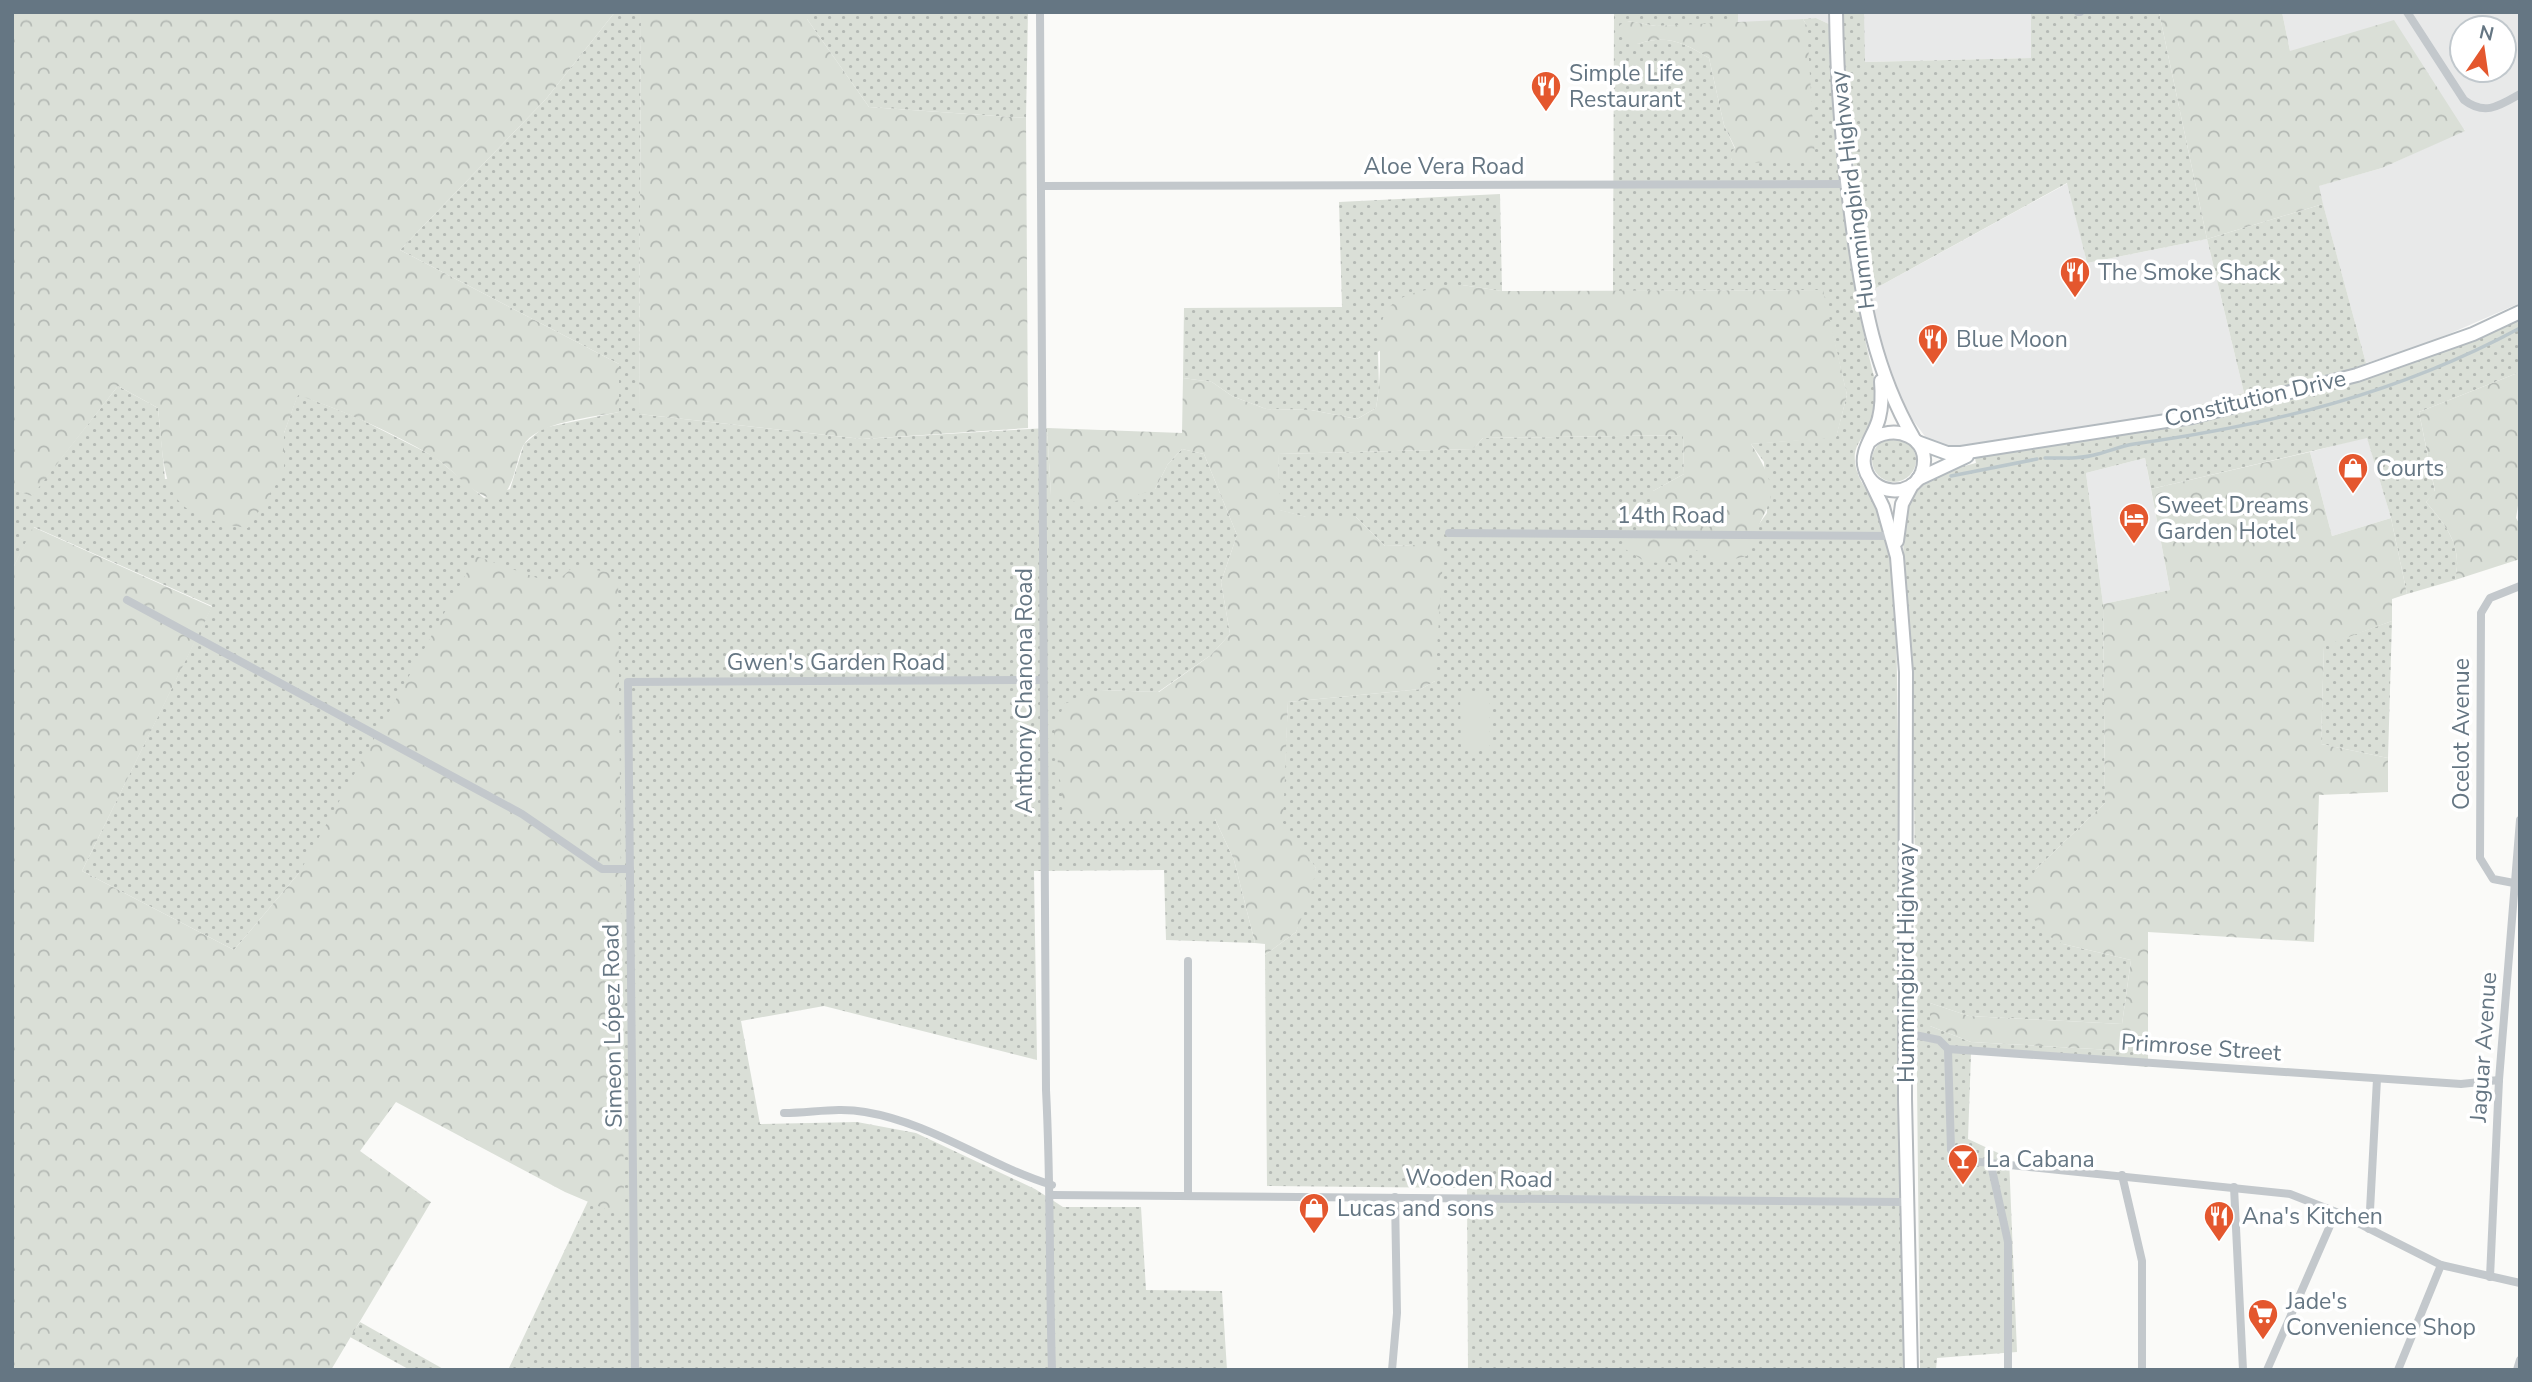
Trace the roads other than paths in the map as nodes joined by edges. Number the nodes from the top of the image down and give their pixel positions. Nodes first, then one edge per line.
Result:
1 (1040, 12) edge
2 (1836, 12) edge
3 (2407, 12) edge
4 (2520, 94) edge
5 (1847, 184) junction
6 (1041, 186) junction
7 (2520, 313) edge
8 (1879, 366) junction
9 (1915, 439) junction
10 (1869, 442) junction
11 (1981, 451) junction
12 (1870, 480) junction
13 (1915, 482) junction
14 (1449, 533) dead end
15 (1892, 536) junction
16 (1897, 557) junction
17 (2520, 586) edge
18 (127, 600) dead end
19 (1043, 680) junction
20 (628, 682) joint
21 (2520, 821) edge
22 (630, 869) junction
23 (2517, 884) edge
24 (1188, 961) dead end
25 (1905, 1033) junction
26 (1948, 1049) junction
27 (2377, 1079) junction
28 (2499, 1080) junction
29 (784, 1113) dead end
30 (1991, 1165) junction
31 (2122, 1175) junction
32 (1052, 1185) junction
33 (2234, 1187) junction
34 (1052, 1195) junction
35 (1188, 1195) junction
36 (1395, 1196) junction
37 (1906, 1202) junction
38 (2336, 1212) junction
39 (2369, 1229) junction
40 (2441, 1265) junction
41 (2490, 1277) junction
42 (2520, 1283) edge
43 (2520, 1360) edge
44 (635, 1370) edge
45 (1052, 1370) edge
46 (1392, 1370) edge
47 (1911, 1370) edge
48 (2008, 1370) edge
49 (2142, 1370) edge
50 (2243, 1370) edge
51 (2267, 1370) edge
52 (2398, 1370) edge
53 (2517, 1370) edge

1 - 6 street, Anthony Chanona Road
2 - 5 main road, Hummingbird Highway
3 - 4 street
5 - 6 street, Aloe Vera Road
5 - 8 main road, Hummingbird Highway
6 - 19 street, Anthony Chanona Road
7 - 11 main road, Constitution Drive
8 - 9 main road, Hummingbird Highway
8 - 10 main road, Hummingbird Highway
9 - 10 main road
9 - 11 main road, Constitution Drive
9 - 13 main road
10 - 12 main road
11 - 13 main road, Constitution Drive
12 - 13 main road
12 - 15 main road, Hummingbird Highway
13 - 16 main road, Hummingbird Highway
14 - 15 street, 14th Road
15 - 16 main road, Hummingbird Highway
16 - 25 main road, Hummingbird Highway
17 - 23 street, Ocelot Avenue
18 - 22 street
19 - 20 street, Gwen's Garden Road
19 - 32 street, Anthony Chanona Road
20 - 22 street, Simeon López Road
21 - 23 street, Jaguar Avenue
22 - 44 street, Simeon López Road
23 - 28 street, Jaguar Avenue
24 - 35 street
25 - 26 street, Primrose Street
25 - 37 main road, Hummingbird Highway
26 - 27 street, Primrose Street
26 - 30 street
27 - 28 street, Primrose Street
27 - 39 street
28 - 41 street, Jaguar Avenue
29 - 32 street
30 - 31 street
30 - 48 street
31 - 33 street
31 - 49 street
32 - 34 street, Anthony Chanona Road
33 - 38 street
33 - 50 street
34 - 35 street, Wooden Road
34 - 45 street, Anthony Chanona Road
35 - 36 street, Wooden Road
36 - 37 street, Wooden Road
36 - 46 street
37 - 47 main road, Hummingbird Highway
38 - 39 street
38 - 51 street
39 - 40 street
40 - 41 street
40 - 52 street
41 - 42 street
43 - 53 street

